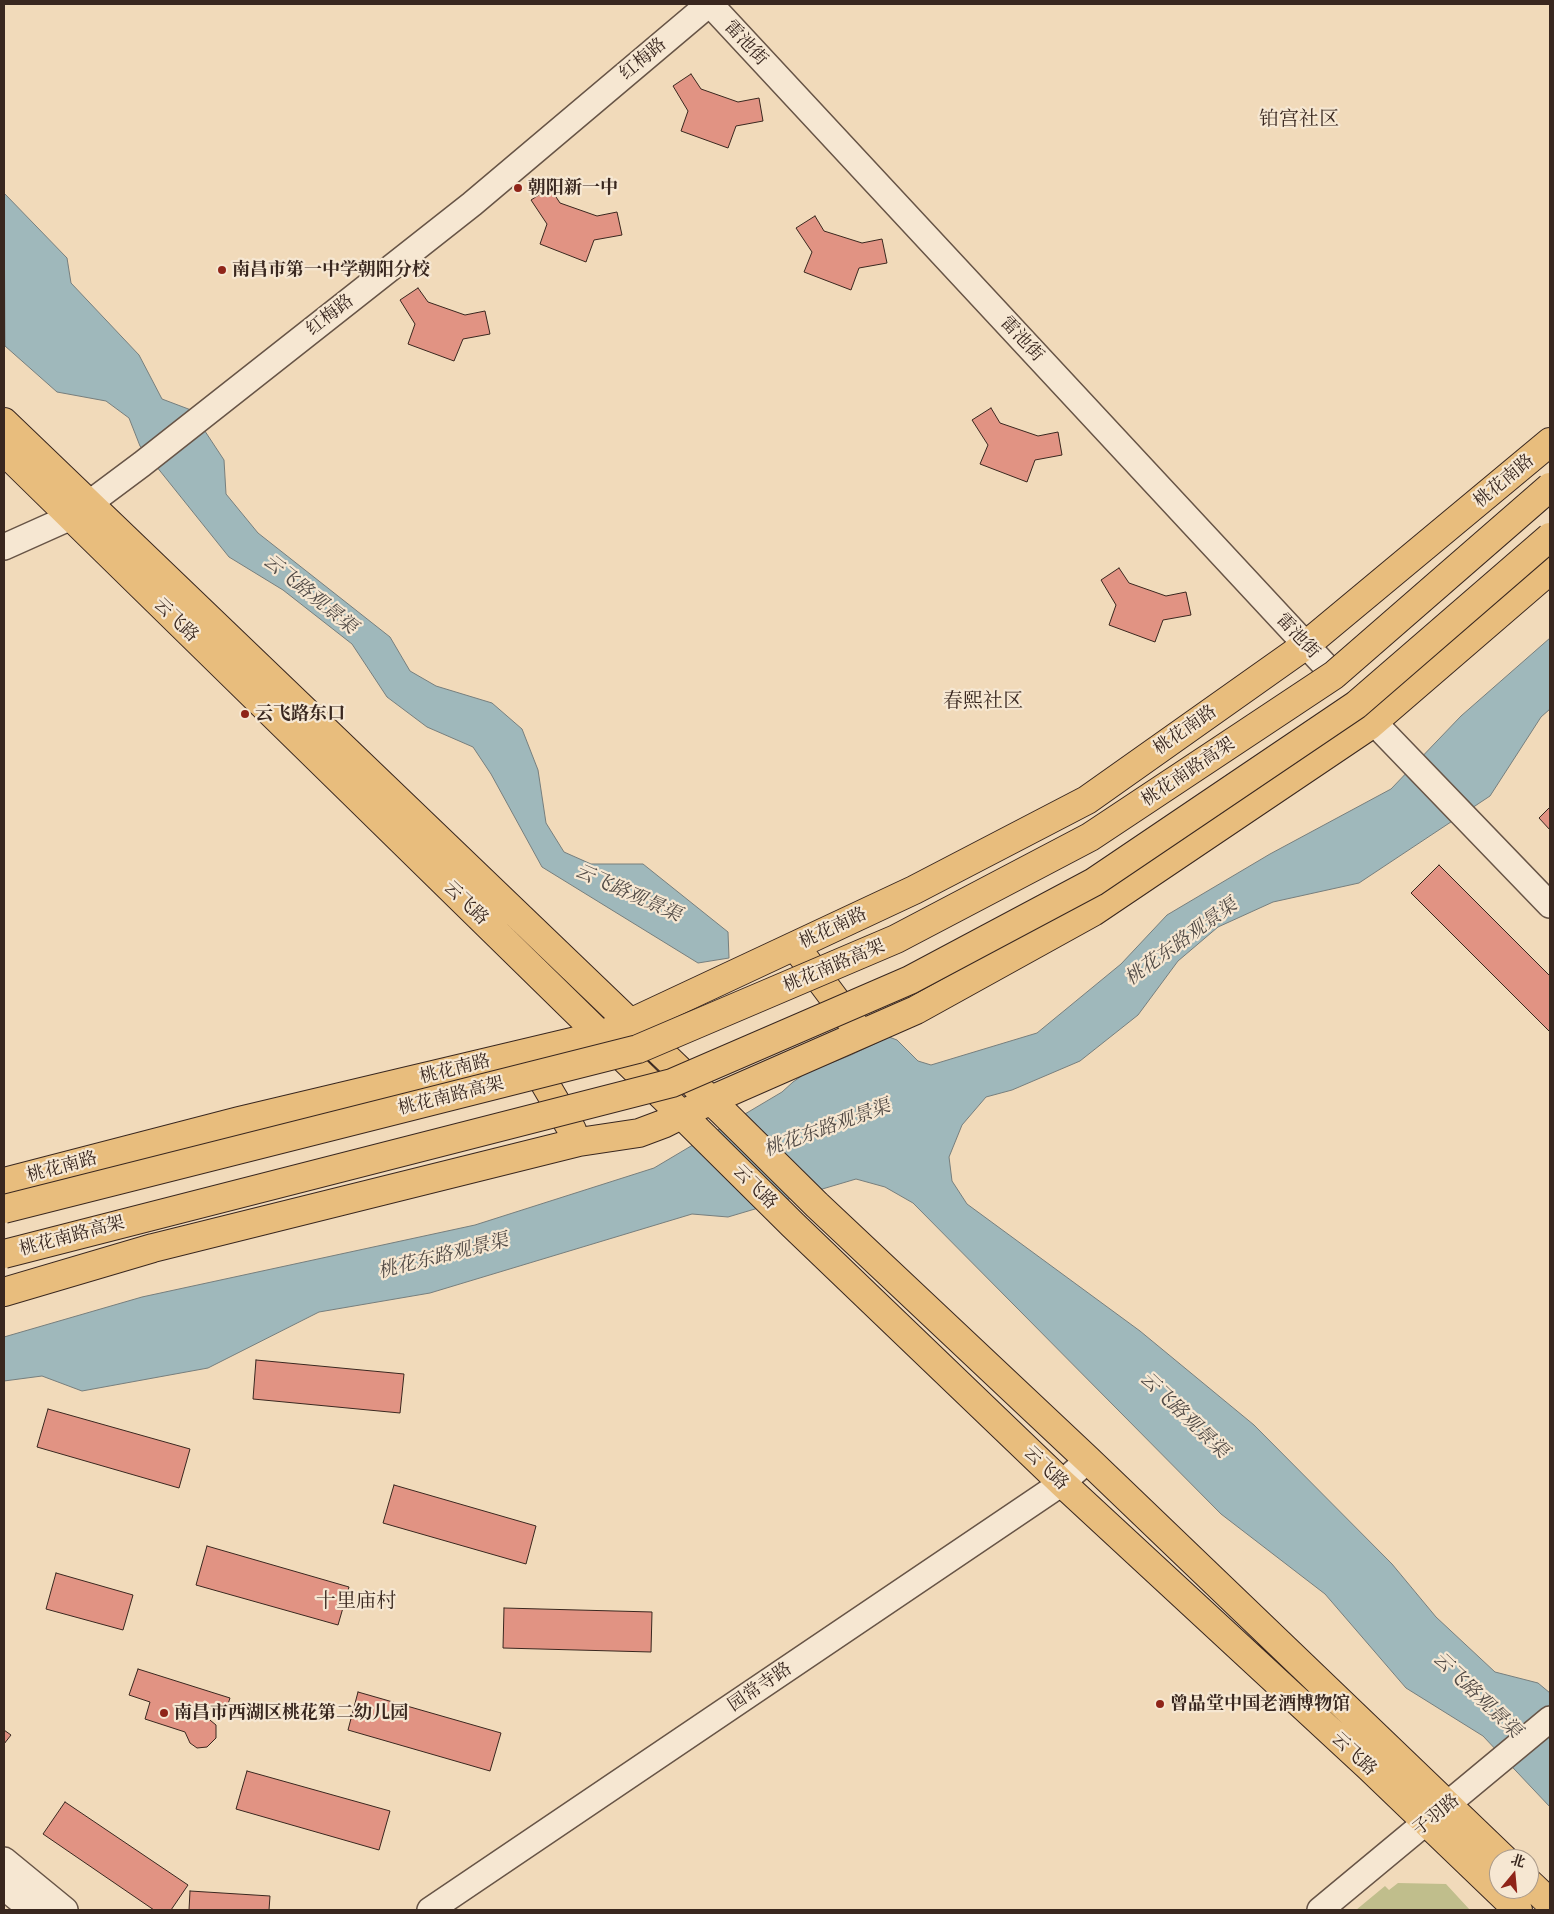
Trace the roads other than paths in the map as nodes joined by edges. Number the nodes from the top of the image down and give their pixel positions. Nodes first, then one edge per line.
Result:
1 (710, 4) edge
2 (4, 422) edge
3 (1550, 442) edge
4 (4, 451) edge
5 (1550, 487) edge
6 (80, 510) junction
7 (1550, 537) edge
8 (4, 547) edge
9 (1550, 570) edge
10 (1306, 645) junction
11 (1334, 675) junction
12 (1365, 714) junction
13 (1550, 905) edge
14 (795, 946) junction
15 (630, 1023) junction
16 (861, 1034) junction
17 (601, 1035) junction
18 (526, 1052) junction
19 (717, 1106) junction
20 (688, 1120) junction
21 (580, 1142) junction
22 (4, 1182) edge
23 (4, 1209) edge
24 (4, 1254) edge
25 (4, 1292) edge
26 (1088, 1460) junction
27 (1062, 1483) junction
28 (1550, 1719) edge
29 (1448, 1805) junction
30 (1427, 1823) junction
31 (1494, 1849) edge
32 (4, 1860) edge
33 (4, 1887) edge
34 (1539, 1893) edge
35 (1550, 1903) edge
36 (32, 1910) edge
37 (65, 1910) edge
38 (430, 1910) edge
39 (1320, 1910) edge
40 (1518, 1910) edge

1 - 6 street, 红梅路
1 - 10 street, 雷池街
2 - 6 main road, 云飞路
3 - 10 main road, 桃花南路
4 - 6 main road, 云飞路
5 - 11 main road, 桃花南路高架, bridge
6 - 8 street, 红梅路
6 - 15 main road, 云飞路
6 - 17 main road, 云飞路
7 - 12 main road, 桃花南路高架, bridge
9 - 12 main road
10 - 11 street, 雷池街
10 - 14 main road, 桃花南路
11 - 23 main road, 桃花南路高架, bridge
12 - 13 street
12 - 16 main road
12 - 24 main road, 桃花南路高架, bridge
14 - 15 main road, 桃花南路
14 - 16 main road
15 - 17 main road, 桃花南路
15 - 19 main road, 云飞路
16 - 19 main road
17 - 18 main road, 桃花南路
17 - 20 main road, 云飞路
18 - 21 main road
18 - 22 main road, 桃花南路
19 - 20 main road
19 - 26 main road, 云飞路
20 - 21 main road
20 - 27 main road, 云飞路
21 - 25 main road
26 - 27 street, 园常寺路
26 - 29 main road, 云飞路
27 - 30 main road, 云飞路
27 - 38 street, 园常寺路
28 - 29 street, 子羽路
29 - 30 street, 子羽路
29 - 31 main road, 云飞路
30 - 39 street, 子羽路
30 - 40 main road, 云飞路
32 - 37 street
33 - 36 street
34 - 35 main road

